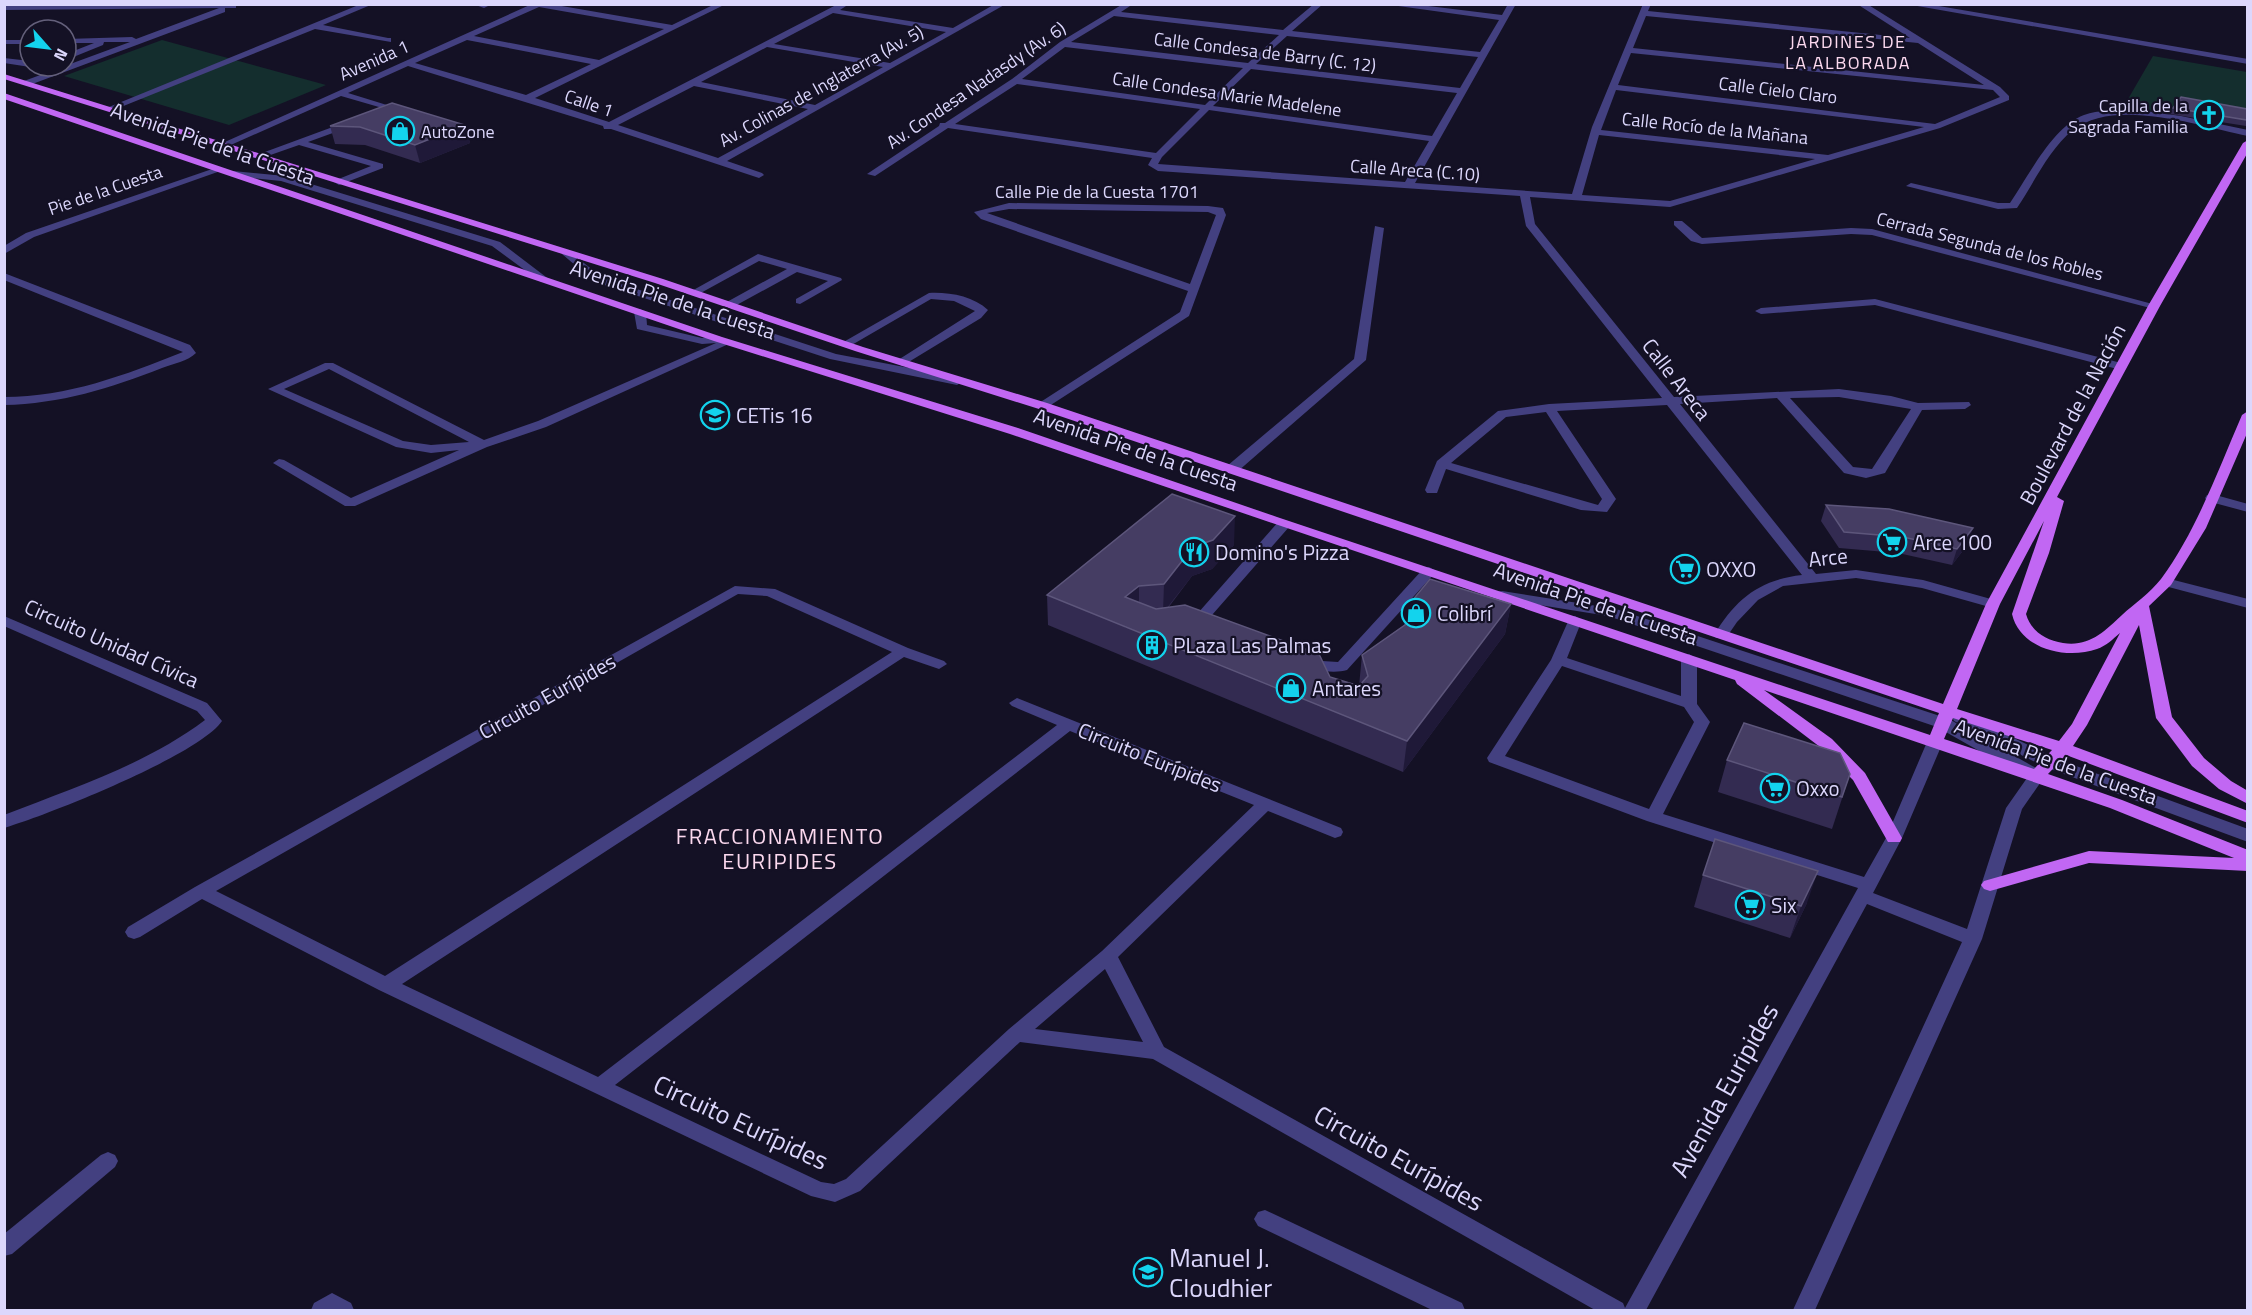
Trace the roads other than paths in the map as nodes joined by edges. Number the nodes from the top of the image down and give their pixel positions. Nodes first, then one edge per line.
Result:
1 (369, 4) edge
2 (722, 4) edge
3 (845, 4) edge
4 (1002, 4) edge
5 (1129, 4) edge
6 (1319, 4) edge
7 (1388, 4) edge
8 (1512, 4) edge
9 (1861, 4) edge
10 (1910, 4) edge
11 (116, 5) edge
12 (234, 5) edge
13 (539, 5) edge
14 (4, 8) edge
15 (1645, 9) edge
16 (833, 11) junction
17 (1114, 14) junction
18 (1504, 18) junction
19 (314, 26) junction
20 (674, 28) junction
21 (956, 31) junction
22 (1284, 33) junction
23 (146, 38) junction
24 (466, 38) junction
25 (108, 39) junction
26 (78, 40) edge
27 (388, 40) dead end
28 (1919, 41) junction
29 (1063, 44) junction
30 (767, 45) junction
31 (1628, 50) junction
32 (78, 52) edge
33 (1483, 55) junction
34 (2247, 62) edge
35 (407, 63) junction
36 (601, 63) junction
37 (893, 66) junction
38 (1249, 67) junction
39 (4, 76) edge
40 (1015, 81) junction
41 (27, 83) junction
42 (694, 83) junction
43 (1615, 87) junction
44 (1998, 89) junction
45 (1463, 91) junction
46 (340, 93) junction
47 (4, 96) edge
48 (527, 98) junction
49 (818, 108) junction
50 (1206, 108) junction
51 (108, 109) junction
52 (406, 113) edge
53 (364, 118) edge
54 (943, 125) junction
55 (1937, 126) junction
56 (607, 127) junction
57 (1596, 132) junction
58 (2247, 133) edge
59 (1435, 139) junction
60 (300, 142) junction
61 (2247, 143) edge
62 (221, 146) junction
63 (1158, 156) junction
64 (256, 157) junction
65 (1832, 158) junction
66 (719, 162) junction
67 (221, 170) junction
68 (233, 174) junction
69 (759, 174) dead end
70 (872, 174) dead end
71 (339, 182) junction
72 (1407, 186) junction
73 (1911, 186) dead end
74 (1524, 195) junction
75 (1576, 197) junction
76 (1678, 223) dead end
77 (1379, 228) dead end
78 (4, 251) edge
79 (566, 252) junction
80 (796, 268) junction
81 (4, 276) edge
82 (545, 280) junction
83 (1194, 289) junction
84 (693, 293) junction
85 (800, 301) dead end
86 (729, 305) junction
87 (2154, 306) junction
88 (1761, 311) dead end
89 (723, 340) junction
90 (846, 344) junction
91 (902, 362) junction
92 (2121, 366) junction
93 (978, 385) junction
94 (1780, 395) junction
95 (4, 401) edge
96 (1670, 402) junction
97 (1965, 405) dead end
98 (1043, 406) junction
99 (1918, 407) junction
100 (1549, 408) junction
101 (2247, 415) edge
102 (483, 444) junction
103 (279, 462) dead end
104 (1442, 464) junction
105 (1232, 469) junction
106 (2064, 475) junction
107 (1432, 490) dead end
108 (2212, 498) junction
109 (2247, 508) edge
110 (1284, 524) junction
111 (1429, 571) junction
112 (1813, 580) junction
113 (2166, 582) junction
114 (1502, 595) junction
115 (1993, 604) junction
116 (2247, 604) edge
117 (2142, 605) junction
118 (4, 620) edge
119 (1575, 620) junction
120 (1231, 631) edge
121 (1721, 635) junction
122 (903, 651) junction
123 (1297, 657) edge
124 (1689, 659) junction
125 (1559, 660) junction
126 (939, 663) dead end
127 (1733, 673) junction
128 (1017, 703) dead end
129 (1689, 704) junction
130 (1946, 717) junction
131 (1070, 723) junction
132 (1935, 742) junction
133 (2063, 748) junction
134 (2050, 763) junction
135 (2037, 776) junction
136 (2247, 800) edge
137 (1265, 804) junction
138 (1653, 817) junction
139 (2247, 817) edge
140 (4, 822) edge
141 (1335, 832) dead end
142 (2247, 836) edge
143 (1894, 838) junction
144 (2247, 857) edge
145 (2247, 865) edge
146 (1990, 885) junction
147 (1864, 890) junction
148 (201, 891) junction
149 (134, 932) dead end
150 (1972, 939) junction
151 (1108, 956) junction
152 (386, 985) junction
153 (1016, 1034) junction
154 (1157, 1052) junction
155 (601, 1085) junction
156 (108, 1161) dead end
157 (1265, 1219) dead end
158 (4, 1247) edge
159 (1454, 1311) edge
160 (1615, 1311) edge
161 (1635, 1311) edge
162 (1804, 1311) edge

1 - 19 street
2 - 20 street
3 - 16 street
4 - 21 street, Av. Colinas de Inglaterra (Av. 5)
5 - 17 street, Av. Condesa Nadasdy (Av. 6)
6 - 22 street
7 - 18 street
8 - 18 street
9 - 28 street
10 - 34 street
11 - 12 street
11 - 14 street
12 - 23 street
13 - 20 street
13 - 24 street, Avenida 1
15 - 28 street
15 - 31 street
16 - 21 street
16 - 30 street
17 - 22 street
17 - 29 street, Av. Condesa Nadasdy (Av. 6)
18 - 33 street
19 - 27 street
19 - 51 street
20 - 36 street
21 - 37 street, Av. Colinas de Inglaterra (Av. 5)
22 - 33 street
22 - 38 street
23 - 25 street
23 - 41 street
24 - 35 street, Avenida 1
24 - 36 street
25 - 26 street
25 - 32 street
28 - 44 street
29 - 38 street, Calle Condesa de Barry (C. 12)
29 - 40 street, Av. Condesa Nadasdy (Av. 6)
30 - 37 street
30 - 42 street
31 - 43 street
31 - 44 street
33 - 45 street
35 - 46 street, Avenida 1
35 - 48 street, Calle 1
36 - 48 street
37 - 49 street, Av. Colinas de Inglaterra (Av. 5)
38 - 45 street, Calle Condesa de Barry (C. 12)
38 - 50 street
39 - 41 main road, Avenida Pie de la Cuesta
40 - 50 street, Calle Condesa Marie Madelene
40 - 54 street, Av. Condesa Nadasdy (Av. 6)
41 - 51 main road, Avenida Pie de la Cuesta
42 - 49 street
42 - 56 street
43 - 55 street, Calle Cielo Claro
43 - 57 street
44 - 55 street
45 - 59 street
46 - 52 street
46 - 62 street, Avenida 1
47 - 67 main road, Avenida Pie de la Cuesta
48 - 56 street, Calle 1
49 - 66 street, Av. Colinas de Inglaterra (Av. 5)
50 - 59 street, Calle Condesa Marie Madelene
50 - 63 street
51 - 62 main road, Avenida Pie de la Cuesta
53 - 60 street
54 - 63 street
54 - 70 street, Av. Condesa Nadasdy (Av. 6)
55 - 65 street
56 - 66 street, Calle 1
57 - 65 street, Calle Rocío de la Mañana
57 - 75 street
58 - 73 street
59 - 72 street
60 - 64 street
60 - 71 street
61 - 87 main road, Boulevard de la Nación
62 - 64 main road, Avenida Pie de la Cuesta
63 - 72 street, Calle Areca (C.10)
64 - 71 main road, Avenida Pie de la Cuesta
65 - 75 street, Calle Areca (C.10)
66 - 69 street, Calle 1
67 - 68 main road, Avenida Pie de la Cuesta
67 - 78 street, Pie de la Cuesta
68 - 82 main road, Avenida Pie de la Cuesta
68 - 82 street
71 - 79 main road, Avenida Pie de la Cuesta
72 - 74 street, Calle Areca (C.10)
74 - 75 street, Calle Areca (C.10)
74 - 96 street, Calle Areca
76 - 87 street, Cerrada Segunda de los Robles
77 - 105 street
79 - 84 main road, Avenida Pie de la Cuesta
79 - 93 street
80 - 84 street
80 - 85 street
80 - 86 street
81 - 95 street
82 - 89 main road, Avenida Pie de la Cuesta
83 - 83 street, Calle Pie de la Cuesta 1701
83 - 98 street, Calle Pie de la Cuesta 1701
84 - 86 main road, Avenida Pie de la Cuesta
86 - 90 main road, Avenida Pie de la Cuesta
87 - 92 main road, Boulevard de la Nación
88 - 92 street
89 - 102 street
89 - 110 main road, Avenida Pie de la Cuesta
90 - 91 main road, Avenida Pie de la Cuesta
90 - 91 street
91 - 93 main road, Avenida Pie de la Cuesta
92 - 106 main road, Boulevard de la Nación
93 - 98 main road, Avenida Pie de la Cuesta
94 - 96 street
94 - 99 street
94 - 99 street
96 - 100 street
96 - 112 street, Calle Areca
97 - 99 street
98 - 105 main road, Avenida Pie de la Cuesta
100 - 104 street
100 - 104 street
101 - 108 main road
102 - 102 street
102 - 103 street
104 - 107 street
105 - 121 main road, Avenida Pie de la Cuesta
106 - 115 main road, Boulevard de la Nación
106 - 117 main road
108 - 109 street
108 - 113 main road
110 - 111 main road, Avenida Pie de la Cuesta
110 - 120 street
111 - 114 main road, Avenida Pie de la Cuesta
111 - 123 street
112 - 115 street, Arce
112 - 121 street, Arce
113 - 116 street
113 - 117 main road
114 - 119 main road, Avenida Pie de la Cuesta
114 - 130 street
115 - 130 main road, Boulevard de la Nación
117 - 133 main road
117 - 136 main road
118 - 140 street, Circuito Unidad Cívica
119 - 124 main road, Avenida Pie de la Cuesta
119 - 125 street
121 - 130 main road, Avenida Pie de la Cuesta
122 - 126 street, Circuito Eurípides
122 - 148 street, Circuito Eurípides
122 - 152 street
124 - 127 main road, Avenida Pie de la Cuesta
124 - 129 street
125 - 129 street
125 - 138 street
127 - 132 main road, Avenida Pie de la Cuesta
127 - 143 main road
128 - 131 street, Circuito Eurípides
129 - 138 street
130 - 132 main road, Boulevard de la Nación
130 - 133 main road, Avenida Pie de la Cuesta
130 - 134 street
130 - 135 street
131 - 137 street, Circuito Eurípides
131 - 155 street, Circuito Eurípides
132 - 135 main road, Avenida Pie de la Cuesta
132 - 143 street, Avenida Euripides
133 - 134 main road
133 - 139 main road, Avenida Pie de la Cuesta
134 - 135 main road
134 - 142 street
135 - 144 main road, Avenida Pie de la Cuesta
135 - 146 street
137 - 141 street, Circuito Eurípides
137 - 151 street, Circuito Eurípides
138 - 147 street
143 - 147 street, Avenida Euripides
145 - 146 main road
146 - 150 street
147 - 150 street
147 - 161 street, Avenida Euripides
148 - 149 street, Circuito Eurípides
148 - 152 street, Circuito Eurípides
150 - 162 street
151 - 153 street, Circuito Eurípides
151 - 154 street
152 - 155 street, Circuito Eurípides
153 - 154 street, Circuito Eurípides
153 - 155 street, Circuito Eurípides
154 - 160 street, Circuito Eurípides
156 - 158 street
157 - 159 street

